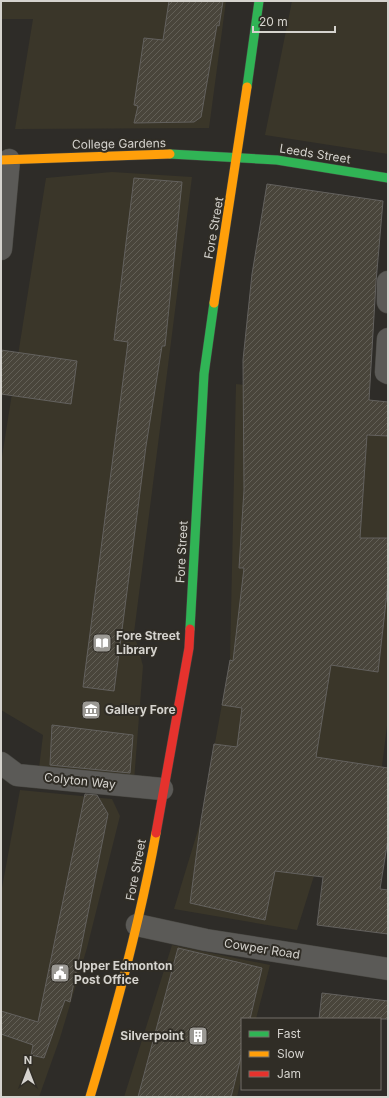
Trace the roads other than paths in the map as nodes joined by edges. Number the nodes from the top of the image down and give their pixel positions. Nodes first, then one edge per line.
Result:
1 (259, 1) edge
2 (238, 157) junction
3 (5, 160) edge
4 (388, 178) edge
5 (1, 249) edge
6 (388, 282) edge
7 (388, 302) edge
8 (388, 339) edge
9 (387, 373) edge
10 (9, 769) edge
11 (162, 789) junction
12 (137, 925) junction
13 (388, 969) edge
14 (90, 1097) edge

1 - 2 main road, Fore Street
2 - 3 main road, College Gardens
2 - 4 main road, Leeds Street
2 - 11 main road, Fore Street
3 - 5 street
6 - 7 street
8 - 9 street
10 - 11 street, Colyton Way
11 - 12 main road, Fore Street
12 - 13 street, Cowper Road
12 - 14 main road, Fore Street

